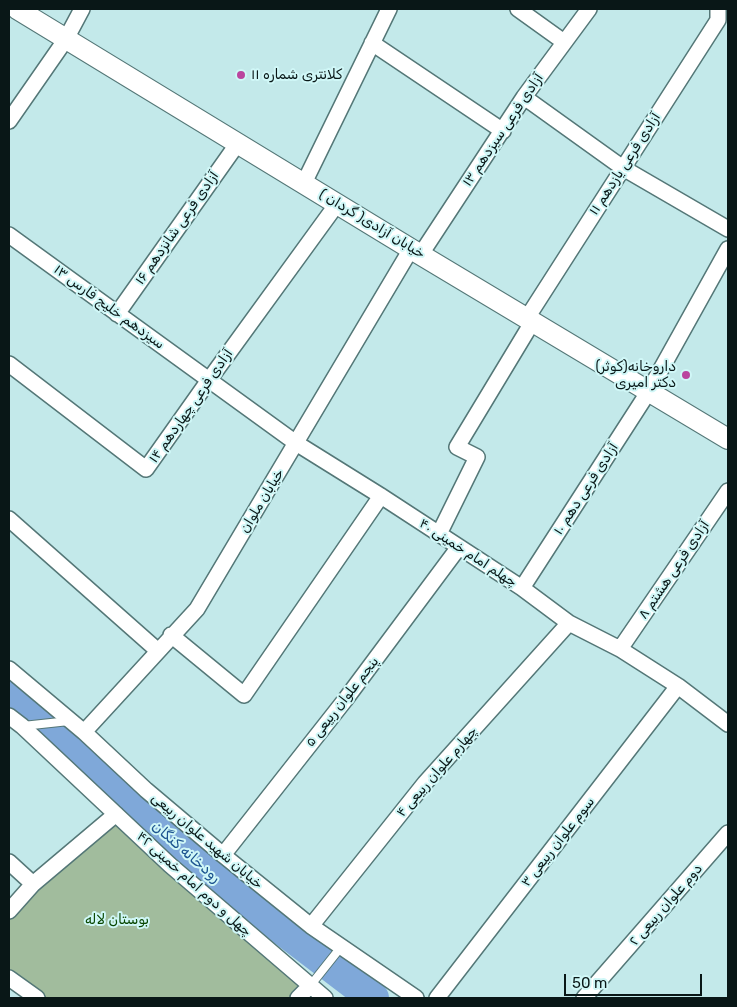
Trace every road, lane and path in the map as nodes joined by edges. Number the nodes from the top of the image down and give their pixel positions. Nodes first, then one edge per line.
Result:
1 (17, 9) edge
2 (82, 9) edge
3 (389, 9) edge
4 (518, 9) edge
5 (589, 9) edge
6 (718, 9) edge
7 (66, 39) junction
8 (564, 42) junction
9 (372, 43) junction
10 (524, 97) junction
11 (9, 121) edge
12 (503, 130) junction
13 (238, 143) junction
14 (623, 168) junction
15 (304, 183) junction
16 (338, 204) junction
17 (728, 228) edge
18 (9, 235) edge
19 (728, 249) edge
20 (416, 251) junction
21 (117, 314) junction
22 (530, 319) junction
23 (9, 364) edge
24 (209, 380) junction
25 (649, 391) junction
26 (728, 439) edge
27 (296, 444) junction
28 (728, 491) edge
29 (381, 496) junction
30 (9, 519) edge
31 (439, 534) junction
32 (459, 547) junction
33 (522, 588) junction
34 (569, 622) junction
35 (172, 636) junction
36 (620, 649) junction
37 (157, 650) junction
38 (9, 669) edge
39 (678, 686) junction
40 (9, 716) edge
41 (71, 721) junction
42 (728, 722) edge
43 (15, 728) edge
44 (84, 732) junction
45 (116, 814) junction
46 (728, 834) edge
47 (223, 855) junction
48 (9, 862) edge
49 (34, 884) junction
50 (9, 911) edge
51 (311, 926) junction
52 (341, 947) junction
53 (9, 978) edge
54 (310, 986) junction
55 (37, 998) edge
56 (298, 998) edge
57 (325, 998) edge
58 (416, 998) edge
59 (437, 998) edge
60 (584, 998) edge

1 - 7 main road, خیابان آزادی( گردان )
2 - 7 street
3 - 9 street
4 - 8 street
5 - 8 street, آزادی فرعی سیزدهم ۱۳
6 - 14 street, آزادی فرعی یازدهم ۱۱
7 - 11 street
7 - 13 main road, خیابان آزادی( گردان )
8 - 10 street, آزادی فرعی سیزدهم ۱۳
9 - 12 street
9 - 15 street
10 - 12 street, آزادی فرعی سیزدهم ۱۳
10 - 14 street
12 - 20 street, آزادی فرعی سیزدهم ۱۳
13 - 15 main road, خیابان آزادی( گردان )
13 - 21 street, آزادی فرعی شانزدهم ۱۶
14 - 17 street
14 - 22 street, آزادی فرعی یازدهم ۱۱
15 - 16 main road, خیابان آزادی( گردان )
16 - 20 main road, خیابان آزادی( گردان )
16 - 24 street, آزادی فرعی چهاردهم ۱۴
18 - 21 street, سیزدهم خلیج فارس ۱۳
19 - 25 street, آزادی فرعی دهم ۱۰
20 - 22 main road, خیابان آزادی( گردان )
20 - 27 street, خیابان ملوان
21 - 24 street, سیزدهم خلیج فارس ۱۳
22 - 25 main road, خیابان آزادی( گردان )
22 - 31 street, آزادی فرعی یازدهم ۱۱
23 - 24 street, آزادی فرعی چهاردهم ۱۴
24 - 27 street, چهلم امام خمینی ۴۰
25 - 26 main road, خیابان آزادی( گردان )
25 - 33 street, آزادی فرعی دهم ۱۰
27 - 29 street, چهلم امام خمینی ۴۰
27 - 35 street, خیابان ملوان
28 - 36 street, آزادی فرعی هشتم ۸
29 - 31 street, چهلم امام خمینی ۴۰
29 - 35 street
30 - 37 street
31 - 32 street, چهلم امام خمینی ۴۰
32 - 33 street, چهلم امام خمینی ۴۰
32 - 47 street, پنجم علوان ربیعی ۵
33 - 34 street, چهلم امام خمینی ۴۰
34 - 36 street, چهلم امام خمینی ۴۰
34 - 51 street, چهارم علوان ربیعی ۴
35 - 37 street, خیابان ملوان
36 - 39 street, چهلم امام خمینی ۴۰
37 - 44 street, خیابان ملوان
38 - 41 street, خیابان شهید علوان ربیعی
39 - 42 street, چهلم امام خمینی ۴۰
39 - 59 street, سوم علوان ربیعی ۳
40 - 43 street, چهل و دوم امام خمینی ۴۲
41 - 43 lane
41 - 44 street, خیابان شهید علوان ربیعی
43 - 45 street, چهل و دوم امام خمینی ۴۲
44 - 47 street, خیابان شهید علوان ربیعی
45 - 49 street
45 - 54 street, چهل و دوم امام خمینی ۴۲
46 - 60 street, دوم علوان ربیعی ۲
47 - 51 street, خیابان شهید علوان ربیعی
48 - 49 street
49 - 50 street
51 - 52 street, خیابان شهید علوان ربیعی
52 - 54 lane
52 - 58 street, خیابان شهید علوان ربیعی
53 - 55 street
54 - 56 street
54 - 57 street, چهل و دوم امام خمینی ۴۲

